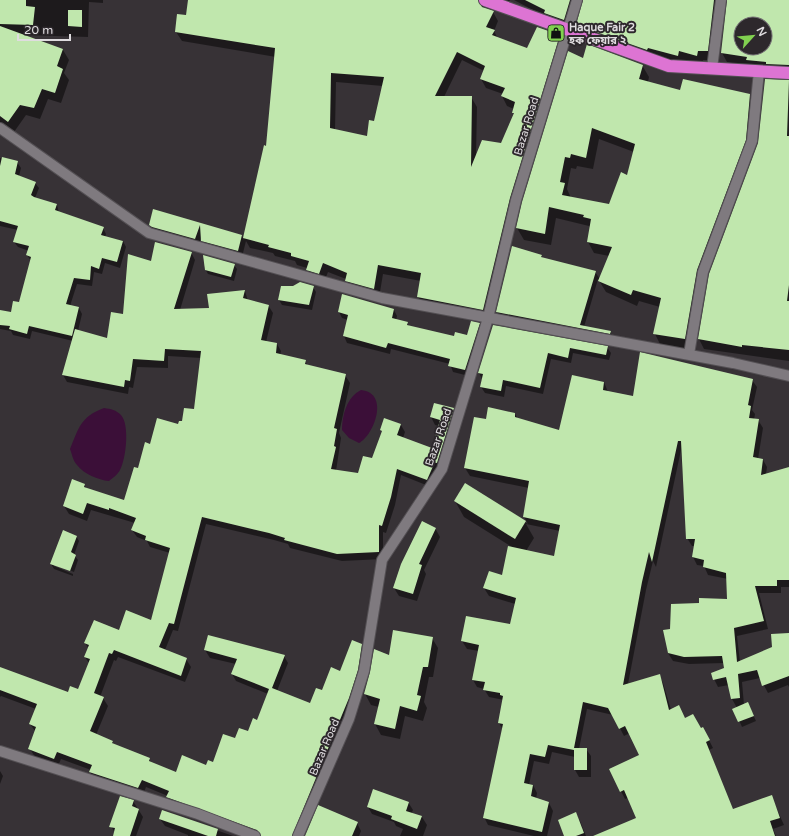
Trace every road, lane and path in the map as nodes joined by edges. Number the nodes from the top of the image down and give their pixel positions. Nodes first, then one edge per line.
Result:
1 (485, 0) edge
2 (577, 0) edge
3 (721, 0) edge
4 (568, 30) junction
5 (712, 68) junction
6 (759, 71) junction
7 (789, 73) edge
8 (0, 128) edge
9 (488, 318) junction
10 (689, 354) junction
11 (789, 376) edge
12 (0, 751) edge
13 (255, 836) edge
14 (298, 836) edge

1 - 4 highway
2 - 4 street, Bazar Road
3 - 5 street
4 - 5 highway
4 - 9 street, Bazar Road
5 - 6 highway
6 - 7 highway
6 - 10 street
8 - 9 street
9 - 10 street
9 - 14 street, Bazar Road
10 - 11 street
12 - 13 street

